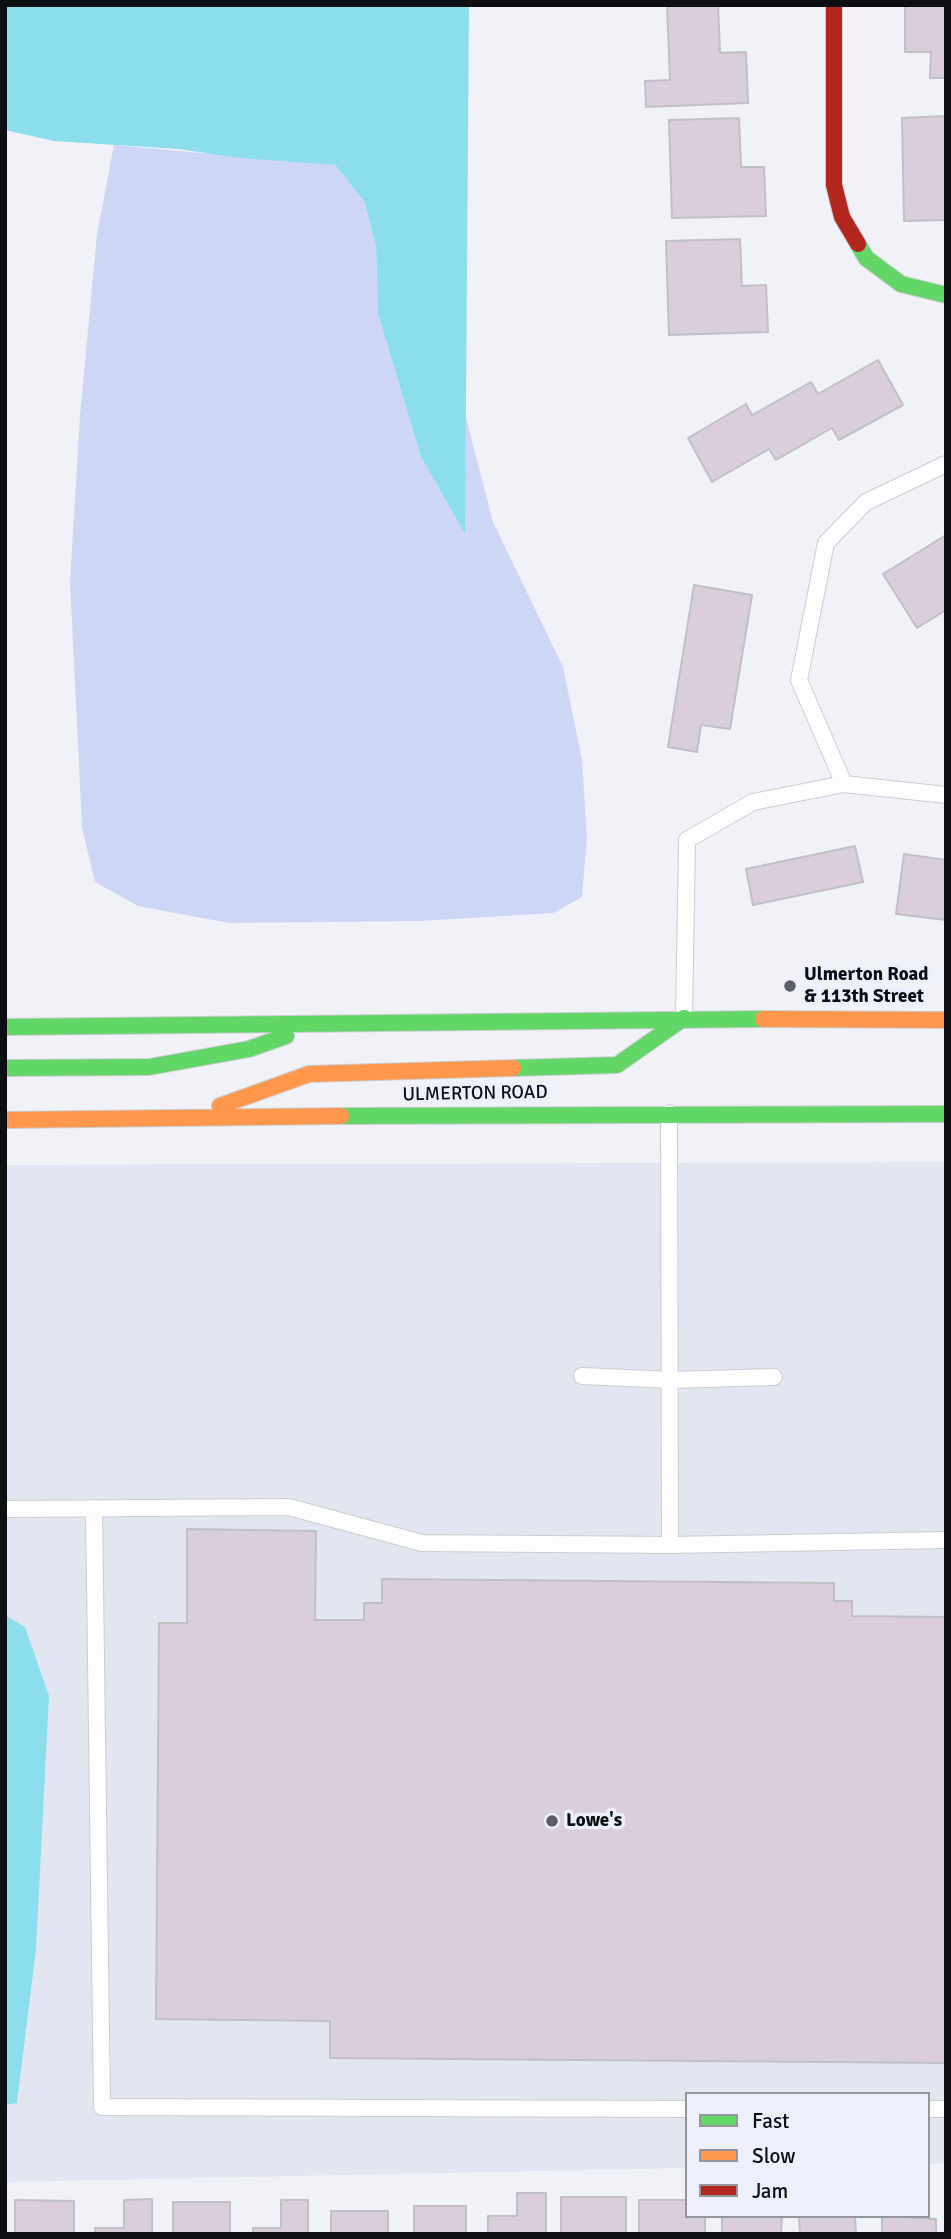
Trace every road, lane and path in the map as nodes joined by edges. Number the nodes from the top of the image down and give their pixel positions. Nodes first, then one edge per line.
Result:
1 (834, 5) edge
2 (946, 295) edge
3 (946, 464) edge
4 (844, 784) junction
5 (946, 795) edge
6 (684, 1018) junction
7 (946, 1020) edge
8 (320, 1023) junction
9 (5, 1027) edge
10 (5, 1068) edge
11 (670, 1113) junction
12 (946, 1114) edge
13 (188, 1117) junction
14 (5, 1120) edge
15 (582, 1376) dead end
16 (774, 1377) dead end
17 (670, 1380) junction
18 (94, 1508) junction
19 (5, 1509) edge
20 (946, 1540) edge
21 (670, 1545) junction
22 (685, 2109) edge

1 - 2 main road
3 - 4 lane
4 - 5 lane
4 - 6 lane
6 - 7 main road
6 - 8 main road
6 - 13 main road
8 - 9 main road
8 - 10 main road
11 - 12 main road, ULMERTON ROAD
11 - 13 main road, ULMERTON ROAD
11 - 17 lane
13 - 14 main road, ULMERTON ROAD
15 - 17 lane
16 - 17 lane
17 - 21 lane
18 - 19 lane
18 - 21 lane
18 - 22 lane
20 - 21 lane

